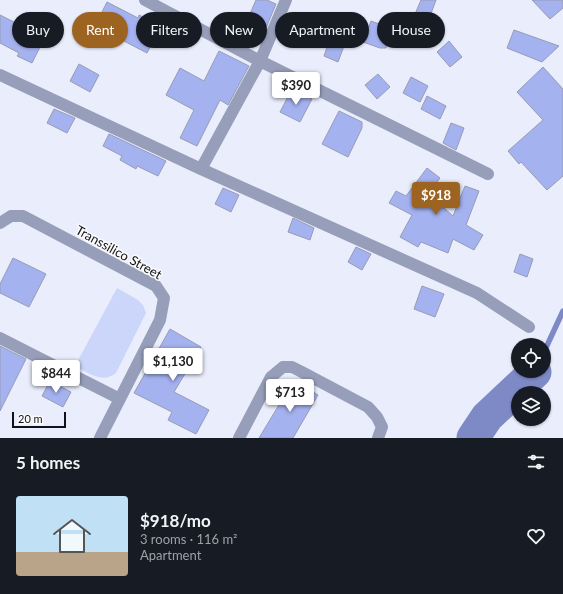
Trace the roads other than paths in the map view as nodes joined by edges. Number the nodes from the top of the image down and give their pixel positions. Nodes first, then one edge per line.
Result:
1 (145, 0) edge
2 (286, 0) edge
3 (260, 61) junction
4 (0, 75) edge
5 (201, 169) junction
6 (488, 174) dead end
7 (0, 223) edge
8 (530, 327) dead end
9 (0, 338) edge
10 (120, 399) junction
11 (100, 438) edge
12 (238, 438) edge
13 (378, 438) edge

1 - 3 street
2 - 3 street
3 - 5 street
3 - 6 street
4 - 5 street
5 - 8 street
7 - 10 street, Transsilico Street
9 - 10 street
10 - 11 street, Transsilico Street
12 - 13 street

